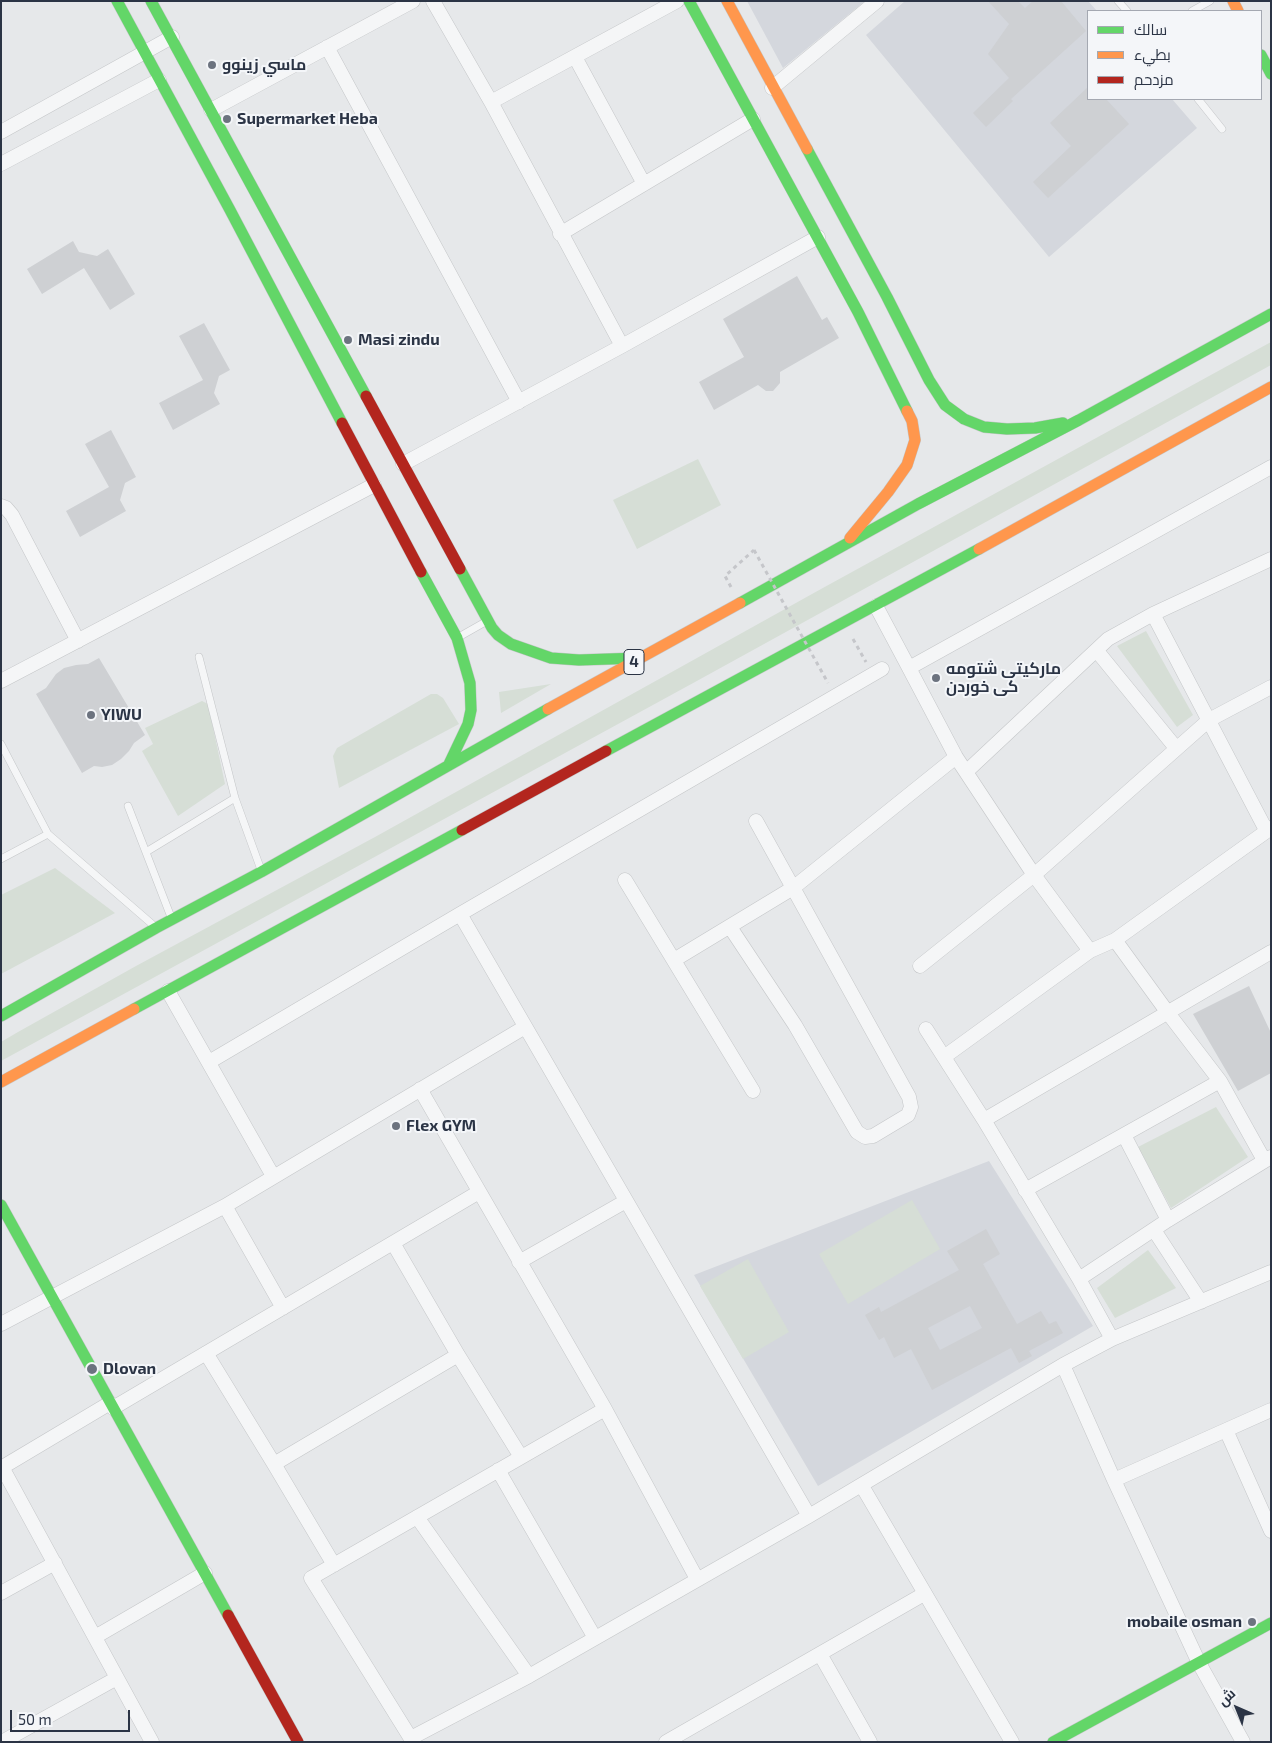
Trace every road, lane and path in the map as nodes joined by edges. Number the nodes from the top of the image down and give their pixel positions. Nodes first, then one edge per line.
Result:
1 (117, 1) edge
2 (413, 1) edge
3 (433, 1) edge
4 (677, 1) edge
5 (689, 1) edge
6 (727, 1) edge
7 (877, 1) edge
8 (1210, 1) edge
9 (152, 2) edge
10 (1194, 10) edge
11 (172, 37) junction
12 (327, 48) junction
13 (145, 52) junction
14 (575, 57) junction
15 (1262, 57) edge
16 (1271, 74) edge
17 (159, 80) junction
18 (772, 88) junction
19 (1199, 100) edge
20 (491, 102) junction
21 (211, 110) junction
22 (753, 119) junction
23 (1222, 129) dead end
24 (1, 132) edge
25 (1, 164) edge
26 (644, 184) junction
27 (560, 234) junction
28 (818, 237) junction
29 (285, 244) junction
30 (264, 256) junction
31 (1271, 314) edge
32 (622, 346) junction
33 (1271, 387) edge
34 (519, 402) junction
35 (1079, 420) junction
36 (403, 464) junction
37 (1271, 467) edge
38 (374, 485) junction
39 (1, 506) edge
40 (843, 546) junction
41 (1271, 559) edge
42 (725, 576) dead end
43 (876, 606) junction
44 (1153, 614) junction
45 (488, 621) junction
46 (844, 623) junction
47 (457, 638) junction
48 (78, 641) junction
49 (1098, 651) junction
50 (200, 657) dead end
51 (643, 658) junction
52 (867, 664) dead end
53 (910, 668) junction
54 (882, 669) dead end
55 (1, 681) edge
56 (828, 683) dead end
57 (1271, 687) edge
58 (1209, 720) junction
59 (1, 744) edge
60 (1176, 748) junction
61 (956, 757) junction
62 (449, 764) junction
63 (966, 772) junction
64 (235, 798) junction
65 (128, 806) dead end
66 (756, 821) dead end
67 (1268, 829) edge
68 (48, 834) junction
69 (146, 852) junction
70 (1, 859) edge
71 (262, 872) junction
72 (1034, 875) junction
73 (625, 880) dead end
74 (793, 888) junction
75 (460, 914) junction
76 (172, 919) junction
77 (730, 927) junction
78 (156, 928) junction
79 (1115, 940) junction
80 (1090, 952) junction
81 (1271, 952) edge
82 (674, 960) junction
83 (920, 966) dead end
84 (168, 991) junction
85 (1168, 1013) junction
86 (1, 1016) edge
87 (525, 1027) junction
88 (926, 1029) dead end
89 (944, 1057) junction
90 (209, 1062) junction
91 (1220, 1081) junction
92 (1, 1082) edge
93 (420, 1089) junction
94 (753, 1090) dead end
95 (984, 1120) junction
96 (1124, 1135) junction
97 (1267, 1158) edge
98 (274, 1176) junction
99 (1024, 1190) junction
100 (479, 1192) junction
101 (626, 1201) junction
102 (1, 1206) edge
103 (225, 1206) junction
104 (1168, 1220) junction
105 (1154, 1230) junction
106 (394, 1243) junction
107 (519, 1262) junction
108 (1271, 1272) edge
109 (1079, 1279) junction
110 (52, 1296) junction
111 (1200, 1302) junction
112 (283, 1308) junction
113 (1, 1324) edge
114 (1112, 1339) junction
115 (206, 1353) junction
116 (458, 1355) junction
117 (1063, 1366) junction
118 (112, 1405) junction
119 (605, 1409) junction
120 (1271, 1410) edge
121 (1226, 1430) junction
122 (521, 1457) junction
123 (274, 1464) junction
124 (2, 1468) edge
125 (498, 1470) junction
126 (1114, 1480) junction
127 (862, 1486) junction
128 (809, 1516) junction
129 (417, 1517) junction
130 (1271, 1530) edge
131 (55, 1563) junction
132 (334, 1565) junction
133 (205, 1573) junction
134 (697, 1580) junction
135 (1, 1594) edge
136 (924, 1594) junction
137 (1271, 1623) edge
138 (95, 1637) junction
139 (595, 1638) junction
140 (820, 1654) junction
141 (1199, 1663) junction
142 (529, 1676) junction
143 (117, 1678) junction
144 (412, 1740) edge
145 (2, 1742) edge
146 (152, 1742) edge
147 (298, 1742) edge
148 (666, 1742) edge
149 (870, 1742) edge
150 (1012, 1742) edge
151 (1053, 1742) edge
152 (1242, 1742) edge

1 - 13 main road
2 - 12 street
3 - 20 street
4 - 14 street
5 - 22 main road
6 - 18 main road
7 - 18 street
8 - 10 lane
9 - 11 main road
11 - 13 street
11 - 21 main road
12 - 21 street
12 - 34 street
13 - 17 main road
13 - 24 street
14 - 20 street
14 - 26 street
15 - 16 main road
17 - 25 street
17 - 30 main road
18 - 35 main road
19 - 23 lane
20 - 27 street
21 - 29 main road
22 - 26 street
22 - 28 main road
26 - 27 street
27 - 32 street
28 - 32 street
28 - 40 main road
29 - 30 main road
29 - 36 main road
30 - 38 main road
31 - 35 main road, 4
32 - 34 street
33 - 43 main road
34 - 36 street
35 - 40 main road, 4
36 - 45 main road
37 - 53 street
38 - 47 main road
38 - 48 street
39 - 48 street
40 - 51 main road, 4
41 - 44 street
42 - 56 path, bridge
43 - 46 main road
43 - 53 street
44 - 49 street
44 - 58 street
45 - 47 lane
45 - 51 main road
46 - 52 path
46 - 84 main road
47 - 62 main road
48 - 55 street
49 - 60 street
49 - 63 street
50 - 64 lane
51 - 62 main road, 4
53 - 61 street
54 - 75 street
57 - 58 street
58 - 60 street
58 - 67 street
59 - 68 lane
60 - 72 street
61 - 63 street
61 - 74 street
62 - 71 main road, 4
63 - 72 street
64 - 69 lane
64 - 71 lane
65 - 69 lane
66 - 74 street
67 - 79 street
68 - 70 lane
68 - 78 lane
69 - 76 lane
71 - 76 main road, 4
72 - 80 street
72 - 83 street
73 - 82 street
74 - 77 street
74 - 77 street
75 - 87 street
75 - 90 street
76 - 78 main road, 4
77 - 82 street
78 - 86 main road, 4
79 - 80 street
79 - 85 street
80 - 89 street
81 - 85 street
82 - 94 street
84 - 90 street
84 - 92 main road
85 - 91 street
85 - 95 street
87 - 93 street
87 - 101 street
88 - 89 street
89 - 95 street
90 - 98 street
91 - 96 street
91 - 97 street
93 - 98 street
93 - 100 street
95 - 99 street
96 - 99 street
96 - 104 street
97 - 104 street
98 - 103 street
99 - 109 street
100 - 106 street
100 - 107 street
101 - 107 street
101 - 128 street
102 - 110 main road
103 - 110 street
103 - 112 street
104 - 105 street
105 - 109 street
105 - 111 street
106 - 112 street
106 - 116 street
107 - 119 street
108 - 111 street
109 - 114 street
110 - 113 street
110 - 118 main road
111 - 114 street
112 - 115 street
114 - 117 street
115 - 118 street
115 - 123 street
116 - 122 street
116 - 123 street
117 - 126 street
117 - 127 street
118 - 124 street
118 - 133 main road
119 - 122 street
119 - 134 street
120 - 121 street
121 - 126 street
121 - 130 street
122 - 125 street
123 - 132 street
124 - 131 street
125 - 129 street
125 - 139 street
126 - 141 street
127 - 128 street
127 - 136 street
128 - 134 street
129 - 132 street
129 - 142 street
131 - 135 street
131 - 138 street
132 - 144 street
133 - 138 street
133 - 147 main road
134 - 139 street
136 - 140 street
136 - 150 street
137 - 141 main road
138 - 143 street
139 - 142 street
140 - 148 street
140 - 149 street
141 - 151 main road
141 - 152 street
142 - 144 street
143 - 145 street
143 - 146 street

